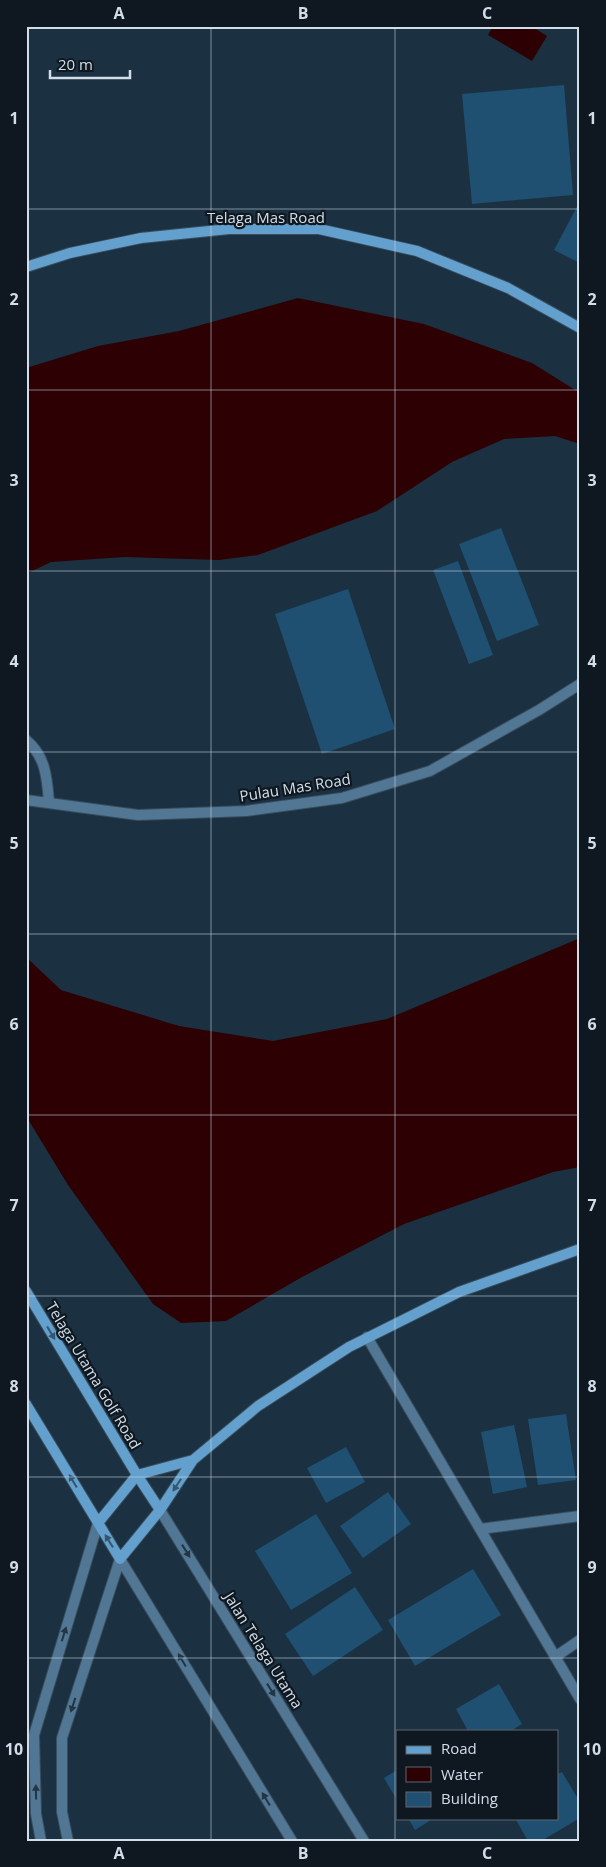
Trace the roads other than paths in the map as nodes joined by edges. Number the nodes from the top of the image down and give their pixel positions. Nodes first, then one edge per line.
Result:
1 (26, 267) edge
2 (580, 328) edge
3 (580, 684) edge
4 (26, 740) edge
5 (26, 800) edge
6 (49, 802) junction
7 (580, 1249) edge
8 (26, 1291) edge
9 (367, 1337) junction
10 (26, 1404) edge
11 (193, 1460) junction
12 (137, 1475) junction
13 (160, 1510) junction
14 (580, 1516) edge
15 (98, 1523) junction
16 (480, 1530) junction
17 (120, 1559) junction
18 (580, 1640) edge
19 (555, 1657) junction
20 (580, 1699) edge
21 (41, 1841) edge
22 (68, 1841) edge
23 (292, 1841) edge
24 (364, 1841) edge

1 - 2 main road, Telaga Mas Road
3 - 6 street, Pulau Mas Road
4 - 6 street
5 - 6 street, Pulau Mas Road
7 - 9 main road
8 -> 12 main road, Telaga Utama Golf Road
9 - 11 main road
9 - 16 street
15 -> 10 main road
11 - 12 main road
11 -> 13 main road
12 - 13 main road, Jalan Telaga Utama
12 - 15 main road
13 - 17 main road
13 -> 24 street, Jalan Telaga Utama
14 - 16 street
17 -> 15 main road
21 -> 15 street
16 - 19 street
17 -> 22 street
23 -> 17 street
18 - 19 street
19 - 20 street

